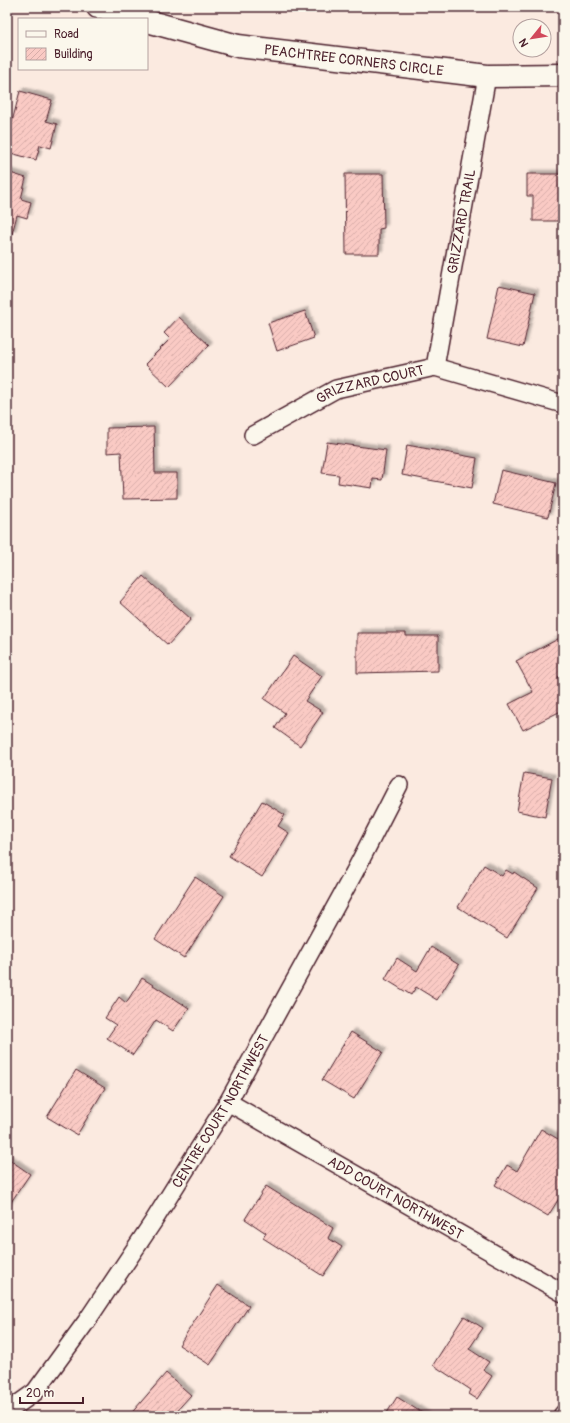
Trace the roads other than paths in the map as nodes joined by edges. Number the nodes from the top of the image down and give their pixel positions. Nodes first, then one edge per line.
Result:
1 (98, 7) edge
2 (137, 18) edge
3 (148, 21) edge
4 (563, 75) edge
5 (487, 76) junction
6 (435, 367) junction
7 (563, 404) edge
8 (253, 436) dead end
9 (398, 785) dead end
10 (228, 1102) junction
11 (563, 1293) edge
12 (7, 1412) edge

1 - 2 street
3 - 5 street, PEACHTREE CORNERS CIRCLE
4 - 5 street, PEACHTREE CORNERS CIRCLE
5 - 6 street, GRIZZARD TRAIL
6 - 7 street, GRIZZARD COURT
6 - 8 street, GRIZZARD COURT
9 - 10 street, CENTRE COURT NORTHWEST
10 - 11 street, ADD COURT NORTHWEST
10 - 12 street, CENTRE COURT NORTHWEST

